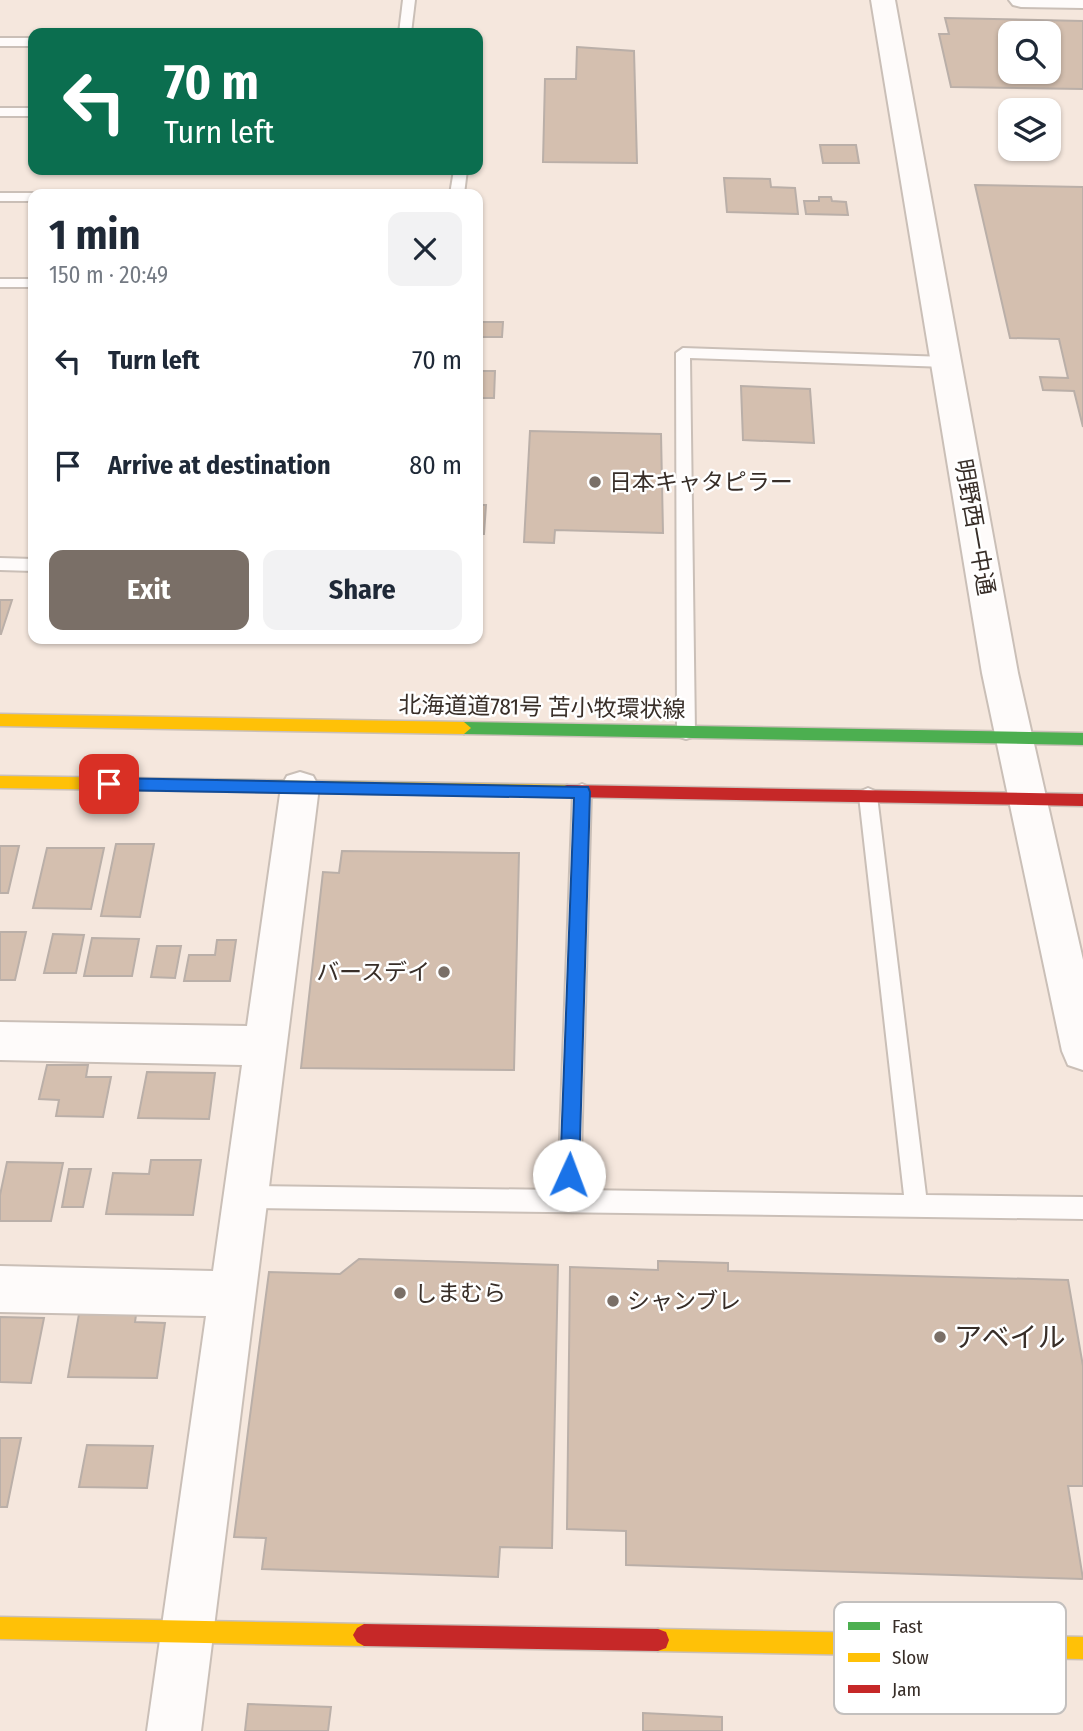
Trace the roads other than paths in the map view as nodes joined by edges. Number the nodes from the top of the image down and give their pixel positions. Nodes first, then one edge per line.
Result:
1 (409, 0) edge
2 (883, 0) edge
3 (1021, 0) edge
4 (1083, 1) edge
5 (406, 28) edge
6 (0, 42) edge
7 (28, 42) edge
8 (0, 112) edge
9 (28, 112) edge
10 (0, 197) edge
11 (28, 198) edge
12 (0, 283) edge
13 (28, 283) edge
14 (946, 362) junction
15 (0, 564) edge
16 (28, 565) edge
17 (0, 720) edge
18 (686, 732) junction
19 (1013, 737) junction
20 (1083, 739) edge
21 (0, 782) edge
22 (300, 787) junction
23 (582, 792) junction
24 (868, 796) junction
25 (1028, 798) junction
26 (1083, 800) edge
27 (0, 1041) edge
28 (266, 1046) junction
29 (1083, 1051) edge
30 (246, 1197) junction
31 (569, 1202) junction
32 (916, 1206) junction
33 (1083, 1208) edge
34 (0, 1289) edge
35 (234, 1294) junction
36 (0, 1628) edge
37 (188, 1633) junction
38 (834, 1644) edge
39 (174, 1731) edge

1 - 5 lane
2 - 14 street, 明野西一中通
3 - 4 street
6 - 7 lane
8 - 9 lane
10 - 11 lane
12 - 13 lane
14 - 18 lane
14 - 19 street, 明野西一中通
15 - 16 lane
17 - 18 main road, 北海道道781号 苫小牧環状線
18 - 19 main road, 北海道道781号 苫小牧環状線
19 - 20 main road, 北海道道781号 苫小牧環状線
19 - 25 street, 明野西一中通
21 - 22 main road
22 - 23 main road
22 - 28 street
23 - 24 main road
23 - 31 lane
24 - 25 main road
24 - 32 lane
25 - 26 main road
25 - 29 street, 明野西一中通
27 - 28 street
28 - 30 street
30 - 31 lane
30 - 35 street
31 - 32 lane
32 - 33 lane
34 - 35 street
35 - 37 street
36 - 37 main road
37 - 38 main road
37 - 39 street

